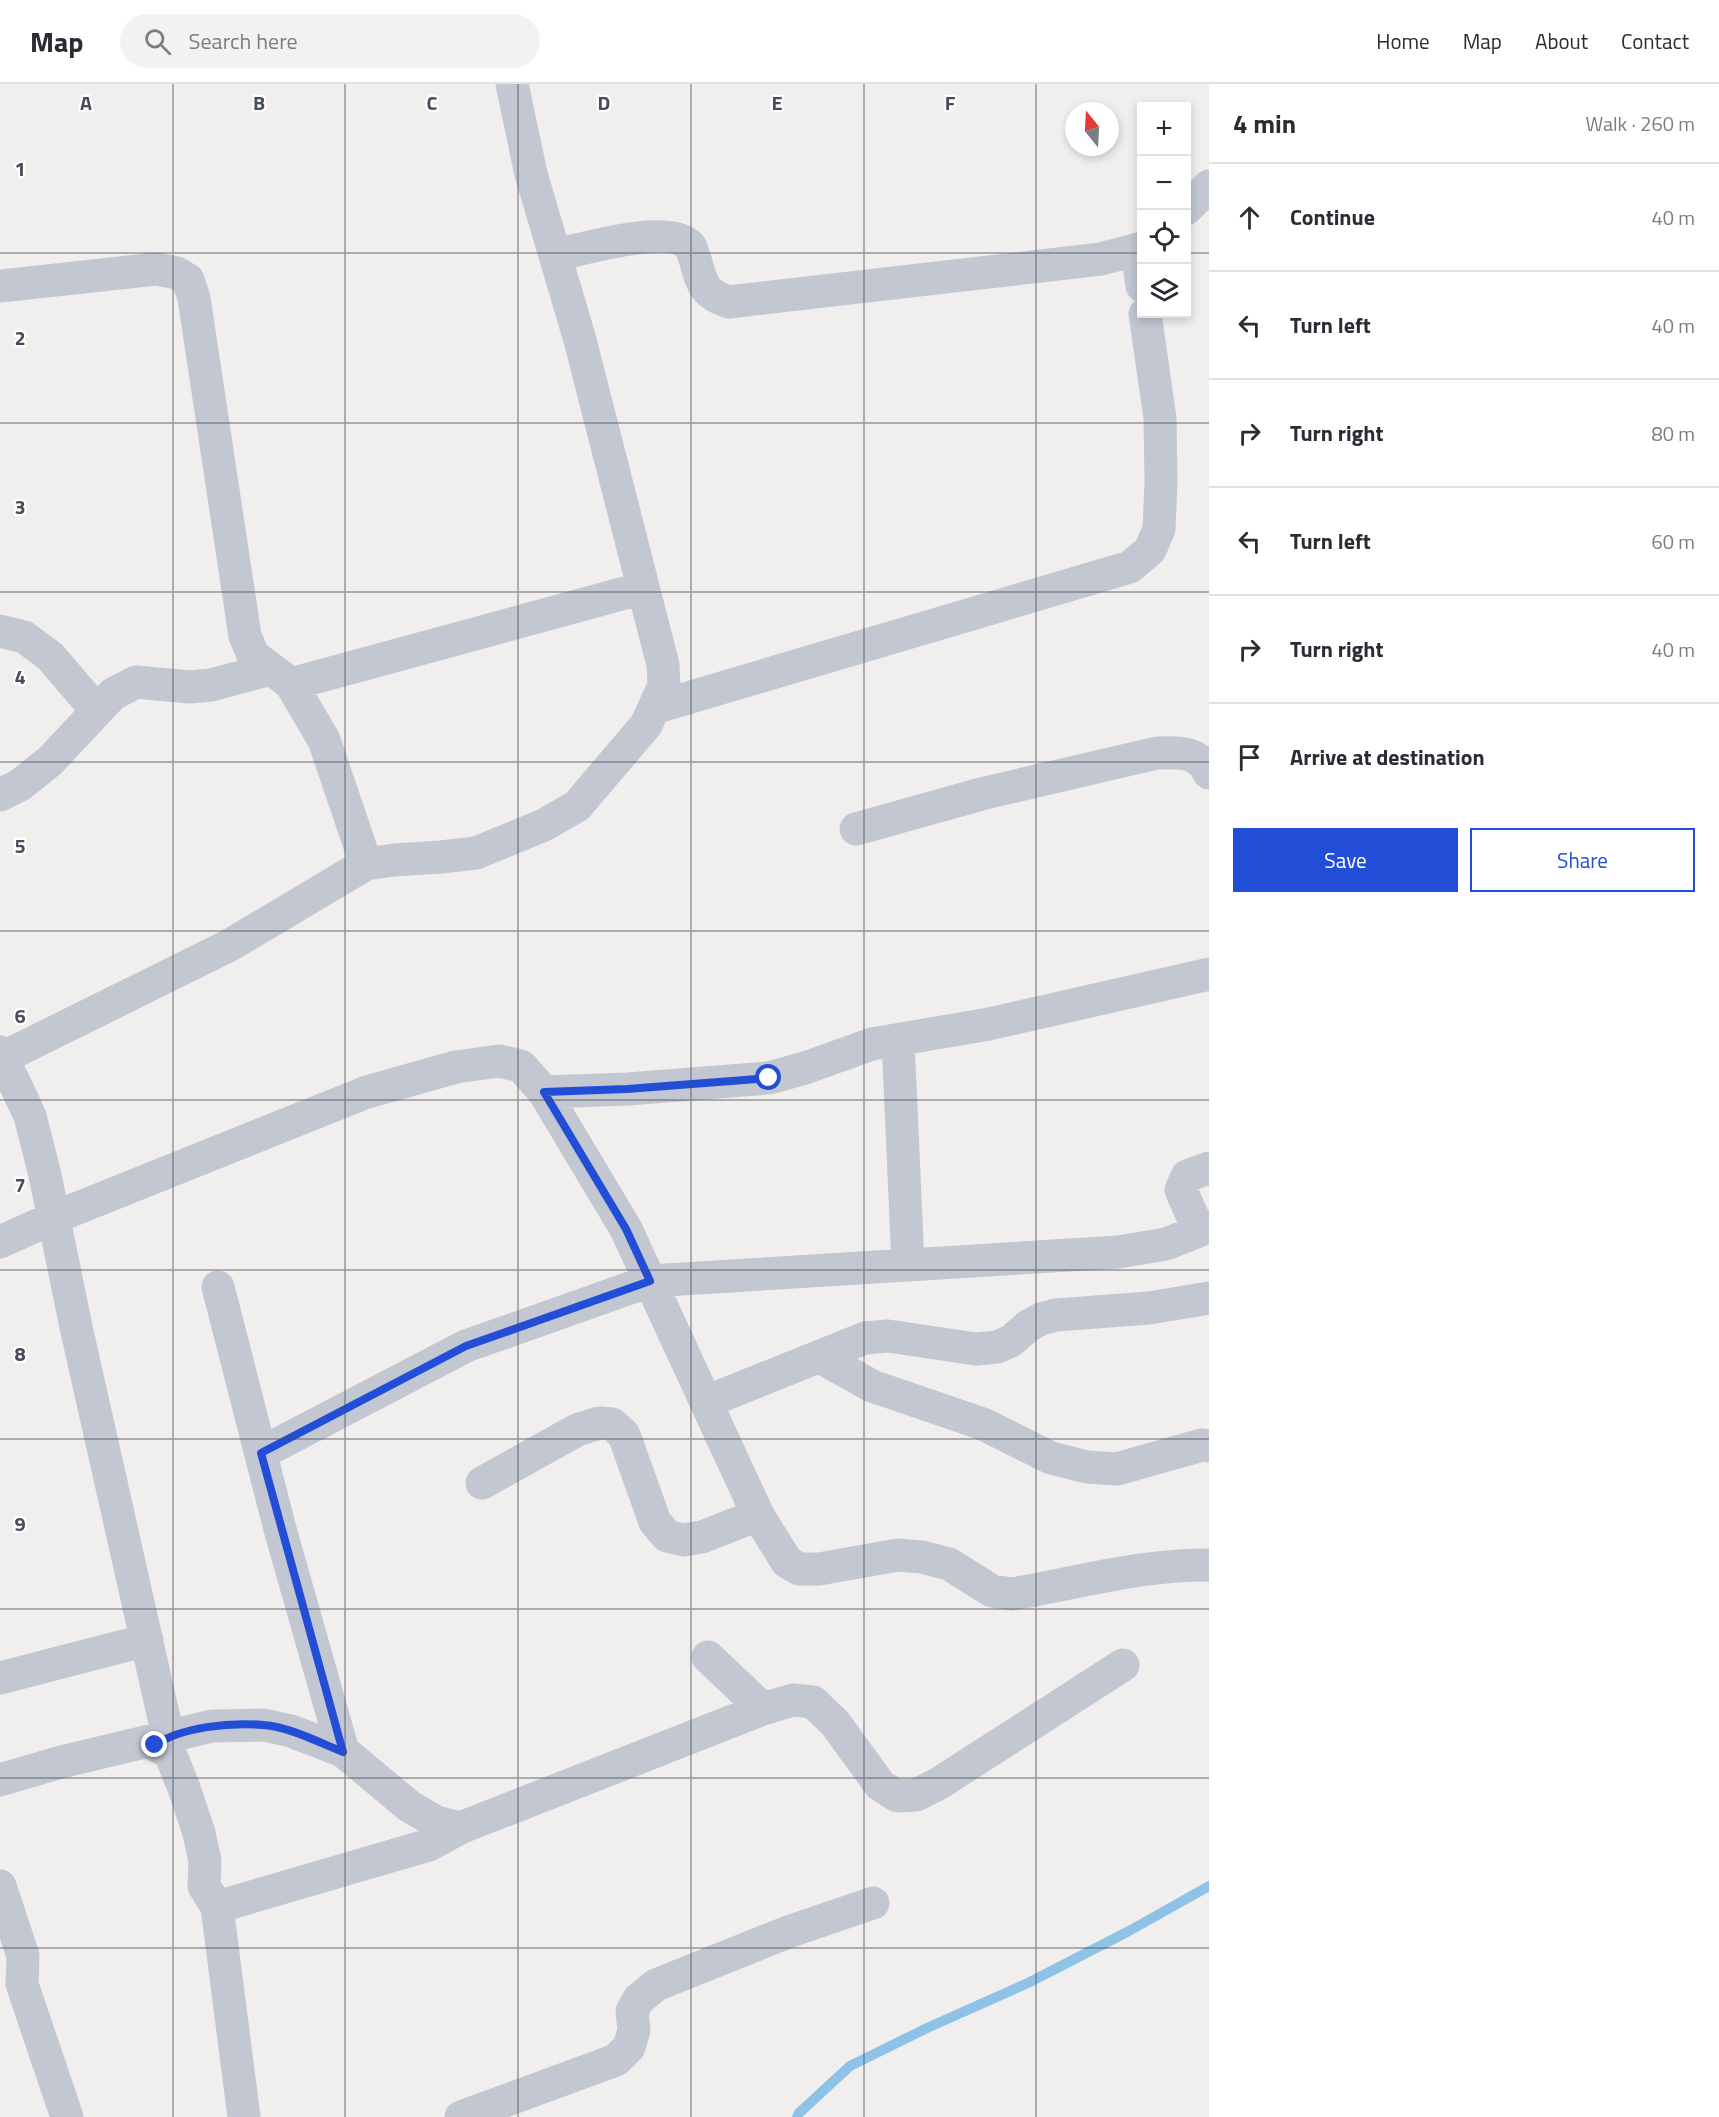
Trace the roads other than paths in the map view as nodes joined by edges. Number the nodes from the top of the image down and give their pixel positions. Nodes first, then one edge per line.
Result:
1 (512, 84) edge
2 (1209, 186) edge
3 (1191, 204) edge
4 (1137, 250) edge
5 (556, 255) junction
6 (0, 286) edge
7 (1146, 318) edge
8 (644, 588) junction
9 (0, 631) edge
10 (281, 676) junction
11 (654, 708) junction
12 (97, 711) junction
13 (1209, 772) edge
14 (0, 795) edge
15 (856, 829) dead end
16 (366, 864) junction
17 (1209, 974) edge
18 (898, 1040) junction
19 (1, 1056) edge
20 (544, 1092) junction
21 (1209, 1168) edge
22 (53, 1218) junction
23 (1204, 1229) edge
24 (0, 1242) edge
25 (908, 1264) junction
26 (650, 1281) junction
27 (218, 1287) dead end
28 (1209, 1298) edge
29 (820, 1357) junction
30 (706, 1402) junction
31 (1209, 1446) edge
32 (261, 1453) junction
33 (482, 1483) dead end
34 (758, 1515) junction
35 (1209, 1565) edge
36 (147, 1640) junction
37 (708, 1656) dead end
38 (1123, 1665) dead end
39 (0, 1678) edge
40 (763, 1709) junction
41 (168, 1736) junction
42 (343, 1752) junction
43 (0, 1780) edge
44 (460, 1828) junction
45 (0, 1886) edge
46 (873, 1903) dead end
47 (217, 1907) junction
48 (68, 2117) edge
49 (244, 2117) edge
50 (461, 2117) edge

1 - 5 street
2 - 3 street
4 - 5 street
5 - 8 street
6 - 10 street
7 - 11 street
8 - 10 street
8 - 11 street
9 - 12 street
10 - 12 street
10 - 16 street
11 - 16 street
12 - 14 street
13 - 15 street
16 - 19 street
17 - 18 street
18 - 20 street
18 - 25 street
19 - 22 street
20 - 22 street
20 - 26 street
21 - 23 street
22 - 24 street
22 - 36 street
23 - 25 street
25 - 26 street
26 - 30 street
26 - 32 street
27 - 32 street
28 - 29 street
29 - 30 street
29 - 31 street
30 - 34 street
32 - 42 street
33 - 34 street
34 - 35 street
36 - 39 street
36 - 41 street
37 - 40 street
38 - 40 street
40 - 44 street
41 - 42 street
41 - 43 street
41 - 47 street
42 - 44 street
44 - 47 street
45 - 48 street
46 - 50 street
47 - 49 street

